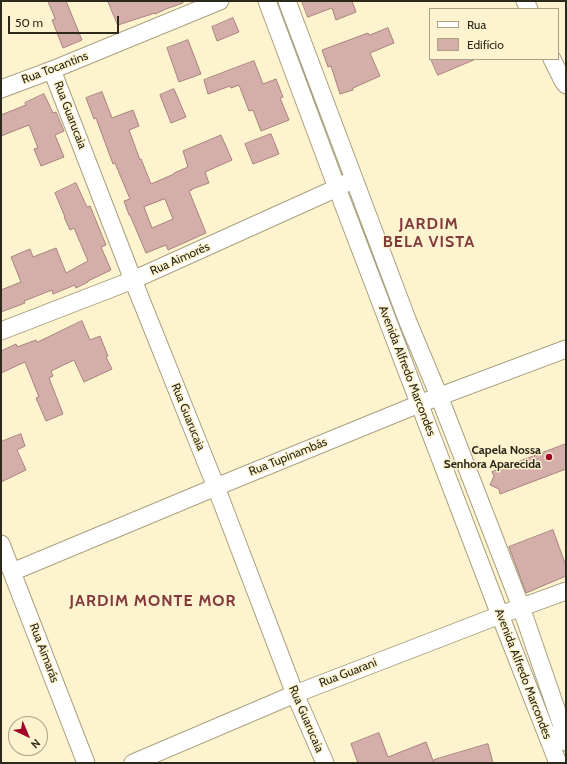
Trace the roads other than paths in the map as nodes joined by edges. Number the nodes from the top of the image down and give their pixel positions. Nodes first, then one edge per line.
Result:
1 (220, 1) edge
2 (267, 1) edge
3 (287, 1) edge
4 (552, 60) edge
5 (52, 70) junction
6 (566, 85) edge
7 (1, 89) edge
8 (354, 178) junction
9 (337, 188) junction
10 (133, 280) junction
11 (1, 331) edge
12 (566, 349) edge
13 (439, 396) junction
14 (419, 404) junction
15 (216, 487) junction
16 (1, 544) edge
17 (12, 572) junction
18 (566, 591) edge
19 (521, 608) junction
20 (500, 615) junction
21 (295, 694) junction
22 (566, 742) edge
23 (86, 763) edge
24 (133, 763) edge
25 (325, 763) edge
26 (558, 763) edge

1 - 5 street, Rua Tocantins
2 - 9 street, Avenida Alfredo Marcondes
3 - 8 street, Avenida Alfredo Marcondes
4 - 6 street
5 - 7 street, Rua Tocantins
5 - 10 street, Rua Guarucaia
8 - 9 street, Rua Aimorés
8 - 13 street, Avenida Alfredo Marcondes
9 - 10 street, Rua Aimorés
9 - 14 street, Avenida Alfredo Marcondes
10 - 11 street, Rua Aimorés
10 - 15 street, Rua Guarucaia
12 - 13 street, Rua Tupinambás
13 - 14 street, Rua Tupinambás
13 - 19 street, Avenida Alfredo Marcondes
14 - 15 street, Rua Tupinambás
14 - 20 street, Avenida Alfredo Marcondes
15 - 17 street, Rua Tupinambás
15 - 21 street, Rua Guarucaia
16 - 17 street, Rua Aimarás
17 - 23 street, Rua Aimarás
18 - 19 street, Rua Guarani
19 - 20 street, Rua Guarani
19 - 22 street, Avenida Alfredo Marcondes
20 - 21 street, Rua Guarani
20 - 26 street, Avenida Alfredo Marcondes
21 - 24 street, Rua Guarani
21 - 25 street, Rua Guarucaia

